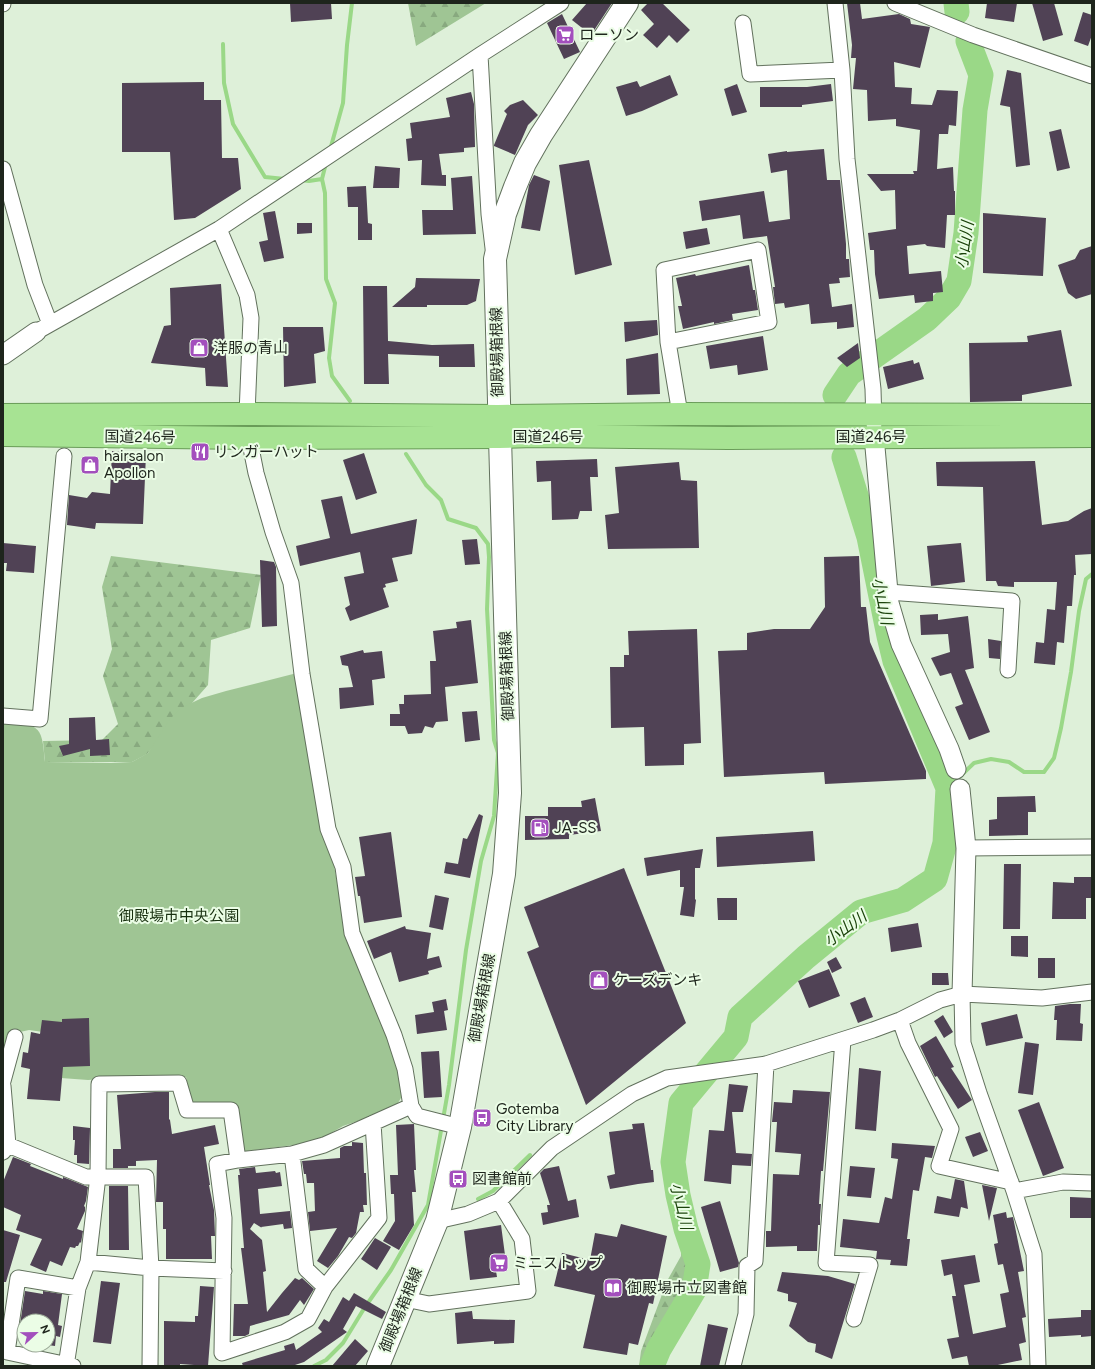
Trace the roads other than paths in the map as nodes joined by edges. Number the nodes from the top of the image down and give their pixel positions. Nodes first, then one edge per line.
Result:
1 (560, 3) edge
2 (627, 3) edge
3 (835, 3) edge
4 (895, 3) edge
5 (743, 23) dead end
6 (480, 55) junction
7 (842, 70) junction
8 (1092, 76) edge
9 (3, 169) edge
10 (219, 229) junction
11 (494, 259) junction
12 (43, 328) junction
13 (668, 342) junction
14 (3, 355) edge
15 (247, 414) junction
16 (680, 414) junction
17 (874, 414) junction
18 (3, 415) edge
19 (1092, 415) edge
20 (499, 427) junction
21 (3, 435) edge
22 (874, 436) junction
23 (1092, 436) edge
24 (249, 438) junction
25 (64, 456) dead end
26 (888, 592) junction
27 (1008, 670) dead end
28 (3, 716) edge
29 (956, 769) joint
30 (960, 789) joint
31 (1092, 847) edge
32 (966, 848) junction
33 (1092, 992) edge
34 (962, 994) junction
35 (900, 1020) junction
36 (15, 1037) dead end
37 (843, 1040) junction
38 (766, 1064) junction
39 (3, 1081) edge
40 (3, 1086) edge
41 (411, 1106) junction
42 (374, 1123) junction
43 (460, 1127) junction
44 (6, 1148) edge
45 (292, 1154) junction
46 (238, 1160) junction
47 (98, 1176) junction
48 (1092, 1183) edge
49 (1012, 1186) junction
50 (499, 1201) junction
51 (438, 1221) junction
52 (88, 1262) junction
53 (151, 1268) junction
54 (224, 1271) junction
55 (325, 1287) junction
56 (78, 1288) junction
57 (405, 1299) junction
58 (854, 1319) dead end
59 (68, 1366) edge
60 (150, 1366) edge
61 (378, 1366) edge
62 (733, 1366) edge
63 (1038, 1366) edge

1 - 6 street
2 - 11 main road, 御殿場箱根線
3 - 7 street
4 - 8 street
5 - 7 street
6 - 10 street
6 - 11 street
7 - 17 street
9 - 12 street
10 - 12 street
10 - 15 street
11 - 20 main road, 御殿場箱根線
12 - 14 street
13 - 13 street
13 - 16 street
15 - 18 highway, 国道246号
15 - 20 highway, 国道246号
16 - 17 highway, 国道246号
16 - 20 highway, 国道246号
17 - 19 highway, 国道246号
17 - 22 street
20 - 22 highway, 国道246号
20 - 24 highway, 国道246号
20 - 43 main road, 御殿場箱根線
21 - 24 highway, 国道246号
22 - 23 highway, 国道246号
22 - 26 street
24 - 41 street
25 - 28 street
26 - 27 street
26 - 29 street
29 - 30 street
30 - 32 street
31 - 32 street
32 - 34 street
33 - 34 street
34 - 35 street
34 - 49 street
35 - 37 street
35 - 49 street
36 - 39 street
37 - 38 street
37 - 58 street
38 - 50 street
38 - 62 street
40 - 44 street
41 - 42 street
41 - 43 street
42 - 45 street
42 - 55 street
43 - 51 main road, 御殿場箱根線
44 - 47 street
45 - 46 street
45 - 55 street
46 - 47 street
46 - 54 street
47 - 52 street
47 - 53 street
48 - 49 street
49 - 63 street
50 - 51 street
50 - 57 street
51 - 57 main road, 御殿場箱根線
52 - 53 street
52 - 56 street
53 - 54 street
53 - 60 street
54 - 55 street
56 - 59 street
56 - 59 street
57 - 61 main road, 御殿場箱根線

